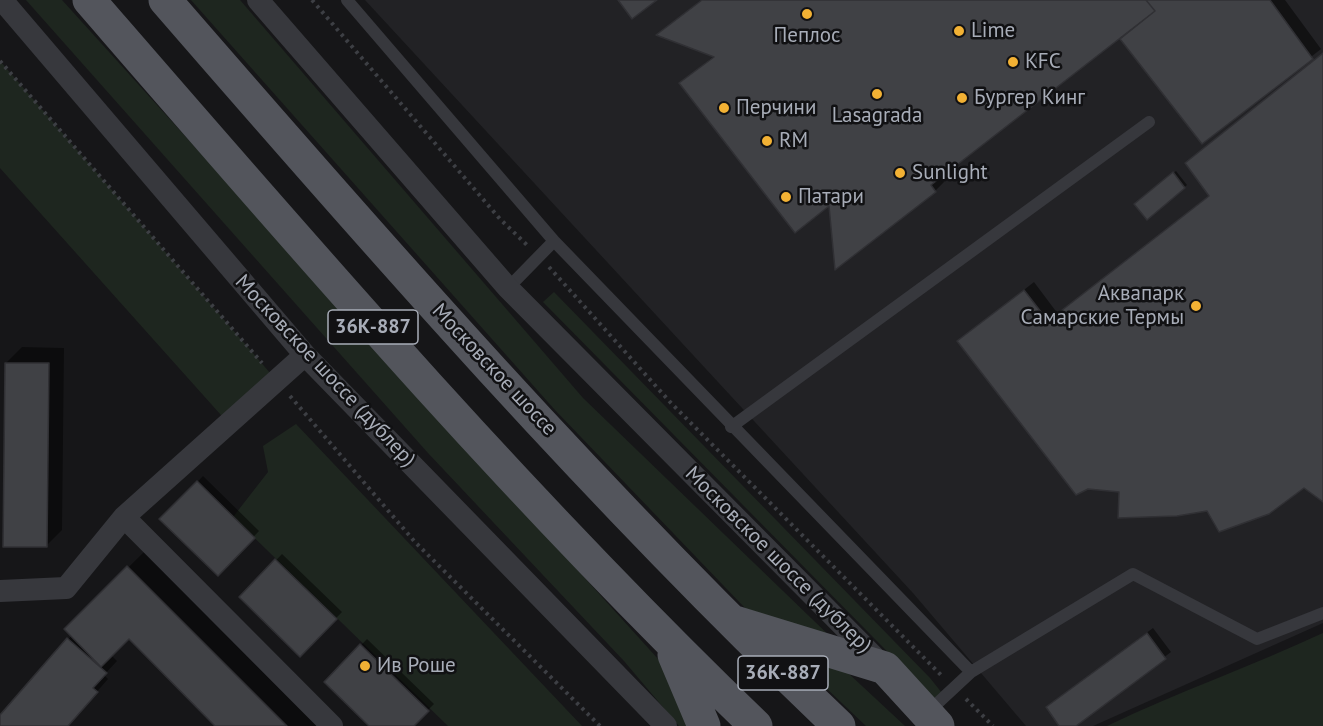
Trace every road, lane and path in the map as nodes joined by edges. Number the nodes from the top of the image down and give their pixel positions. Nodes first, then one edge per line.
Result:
1 (2, 0) edge
2 (90, 0) edge
3 (165, 0) edge
4 (258, 0) edge
5 (312, 0) edge
6 (346, 0) edge
7 (0, 61) edge
8 (1149, 122) dead end
9 (554, 241) junction
10 (540, 257) junction
11 (508, 288) junction
12 (305, 355) junction
13 (277, 381) junction
14 (731, 427) junction
15 (124, 518) junction
16 (0, 591) edge
17 (1323, 613) edge
18 (727, 620) junction
19 (669, 642) junction
20 (885, 668) junction
21 (971, 672) junction
22 (955, 689) junction
23 (932, 720) edge
24 (332, 726) edge
25 (600, 726) edge
26 (666, 726) edge
27 (704, 726) edge
28 (756, 726) edge
29 (839, 726) edge
30 (993, 726) edge

1 - 12 street, Московское шоссе (дублер)
2 - 19 main road, 36К-887
3 - 18 main road, Московское шоссе / 36К-887
4 - 11 street, Московское шоссе (дублер)
5 - 10 path
6 - 9 lane
7 - 13 path
8 - 14 lane
9 - 10 lane
9 - 14 lane
10 - 11 lane
10 - 22 path
11 - 20 street, Московское шоссе (дублер)
12 - 13 street
12 - 26 street, Московское шоссе (дублер)
13 - 15 street
13 - 25 path
14 - 21 lane
15 - 16 street
15 - 24 street
17 - 21 lane
18 - 20 main road
18 - 29 main road, Московское шоссе / 36К-887
19 - 27 main road
19 - 28 main road, 36К-887
20 - 23 main road
21 - 22 lane
22 - 23 lane
22 - 30 path

